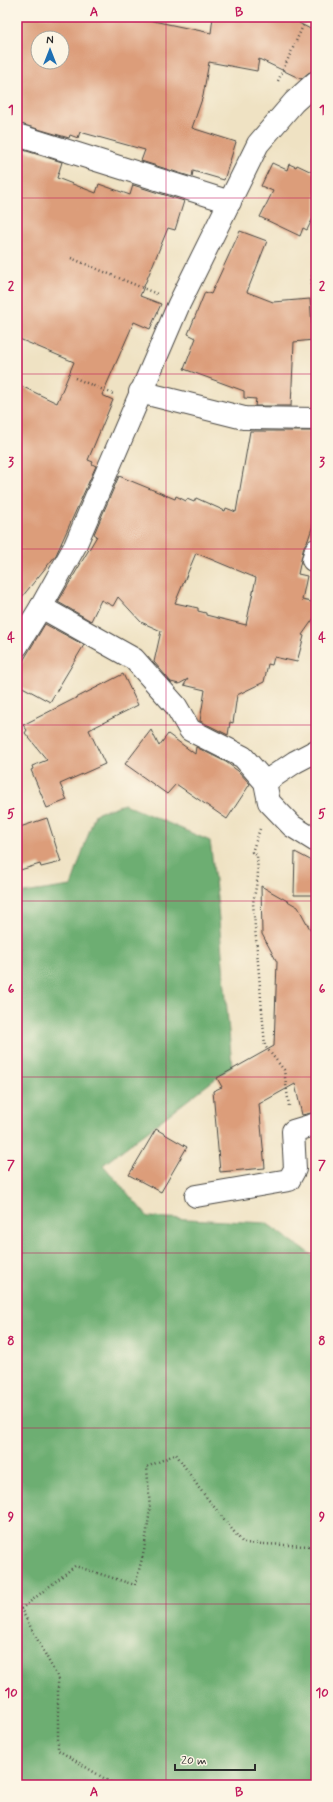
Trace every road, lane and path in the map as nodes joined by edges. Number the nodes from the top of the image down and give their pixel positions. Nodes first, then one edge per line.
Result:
1 (316, 82) edge
2 (17, 135) edge
3 (230, 202) junction
4 (71, 258) dead end
5 (316, 264) edge
6 (179, 304) junction
7 (316, 304) edge
8 (75, 378) dead end
9 (138, 398) junction
10 (316, 419) edge
11 (41, 607) junction
12 (17, 646) edge
13 (316, 751) edge
14 (267, 792) junction
15 (316, 841) edge
16 (316, 1124) edge
17 (293, 1131) junction
18 (196, 1196) dead end
19 (316, 1544) edge
20 (17, 1606) edge
21 (22, 1609) junction
22 (115, 1785) edge

1 - 3 street
2 - 3 street
3 - 6 street
4 - 6 path
5 - 7 path
6 - 9 street
8 - 9 path
9 - 10 street
9 - 11 street
11 - 12 street
11 - 14 street
13 - 14 street
14 - 15 street
14 - 17 path
16 - 17 street
17 - 18 street
19 - 21 path
20 - 21 path
21 - 22 path

